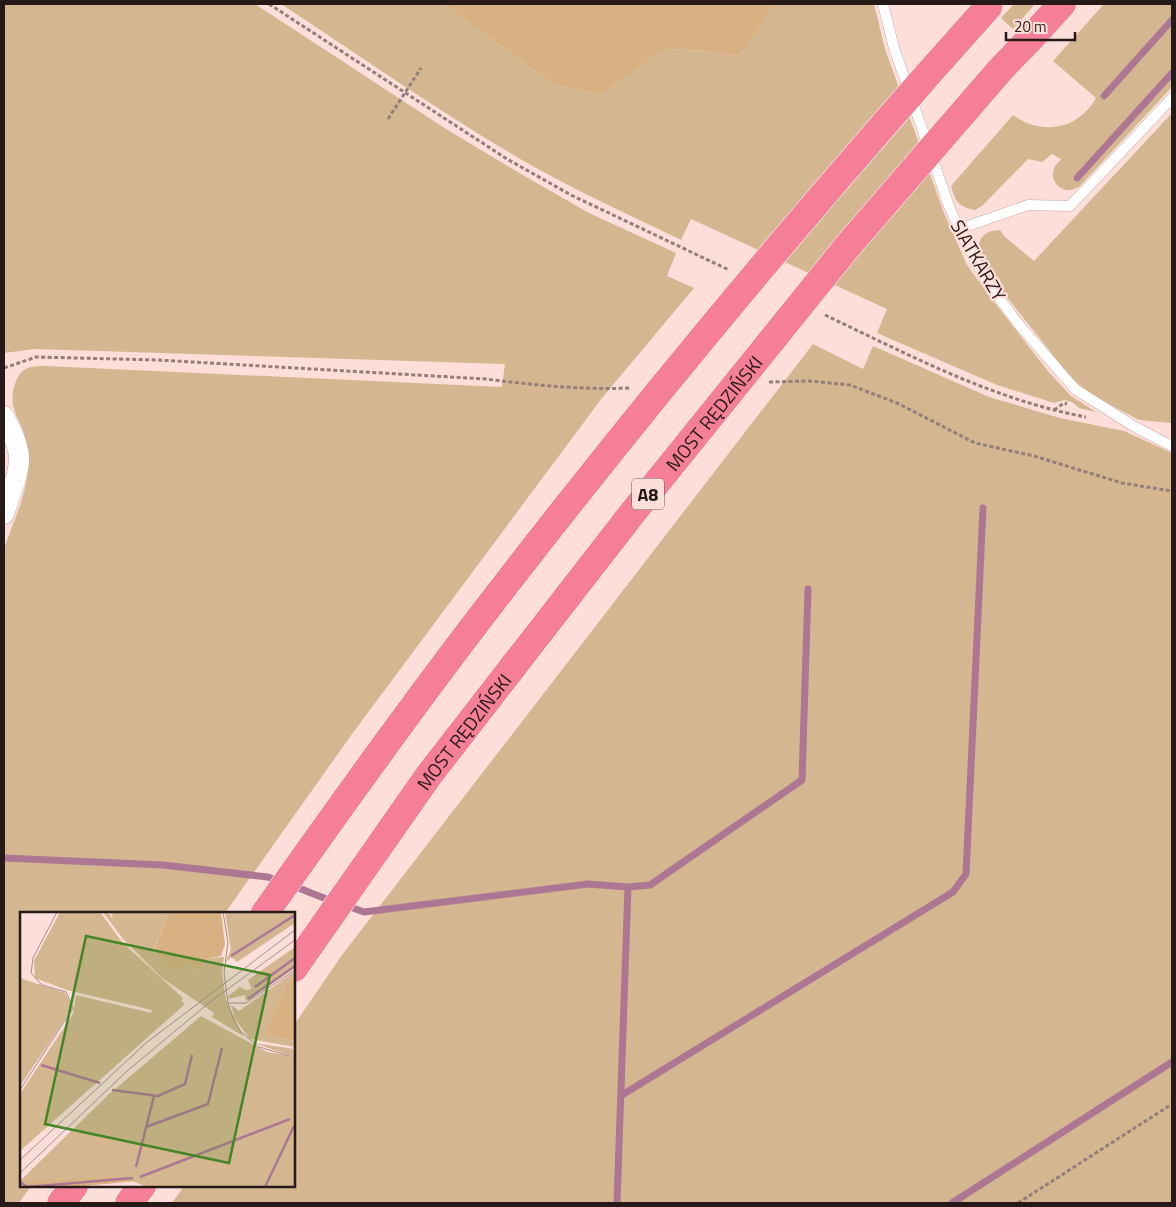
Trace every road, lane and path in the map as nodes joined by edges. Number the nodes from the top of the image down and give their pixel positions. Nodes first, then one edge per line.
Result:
1 (269, 4) edge
2 (883, 4) edge
3 (1062, 4) edge
4 (989, 5) edge
5 (421, 68) dead end
6 (404, 92) junction
7 (1172, 98) edge
8 (388, 119) dead end
9 (959, 229) junction
10 (733, 272) dead end
11 (821, 314) dead end
12 (4, 368) edge
13 (762, 383) dead end
14 (637, 388) dead end
15 (1070, 405) dead end
16 (1054, 410) junction
17 (1073, 410) dead end
18 (4, 416) edge
19 (1077, 416) junction
20 (1087, 417) dead end
21 (1172, 446) edge
22 (1172, 491) edge
23 (4, 514) edge
24 (266, 912) edge
25 (295, 967) edge
26 (1172, 1104) edge
27 (73, 1187) edge
28 (141, 1187) edge
29 (61, 1203) edge
30 (129, 1203) edge
31 (1018, 1203) edge

1 - 6 path
2 - 9 lane, SIATKARZY
3 - 25 highway, MOST RĘDZIŃSKI / A8, bridge
4 - 24 highway, bridge
5 - 6 path
6 - 8 path
6 - 10 path
7 - 9 lane
9 - 21 lane, SIATKARZY
11 - 16 path
12 - 14 path
13 - 22 path
15 - 16 path
16 - 19 path
17 - 19 path
18 - 23 street
19 - 20 path
26 - 31 path
27 - 29 highway
28 - 30 highway

